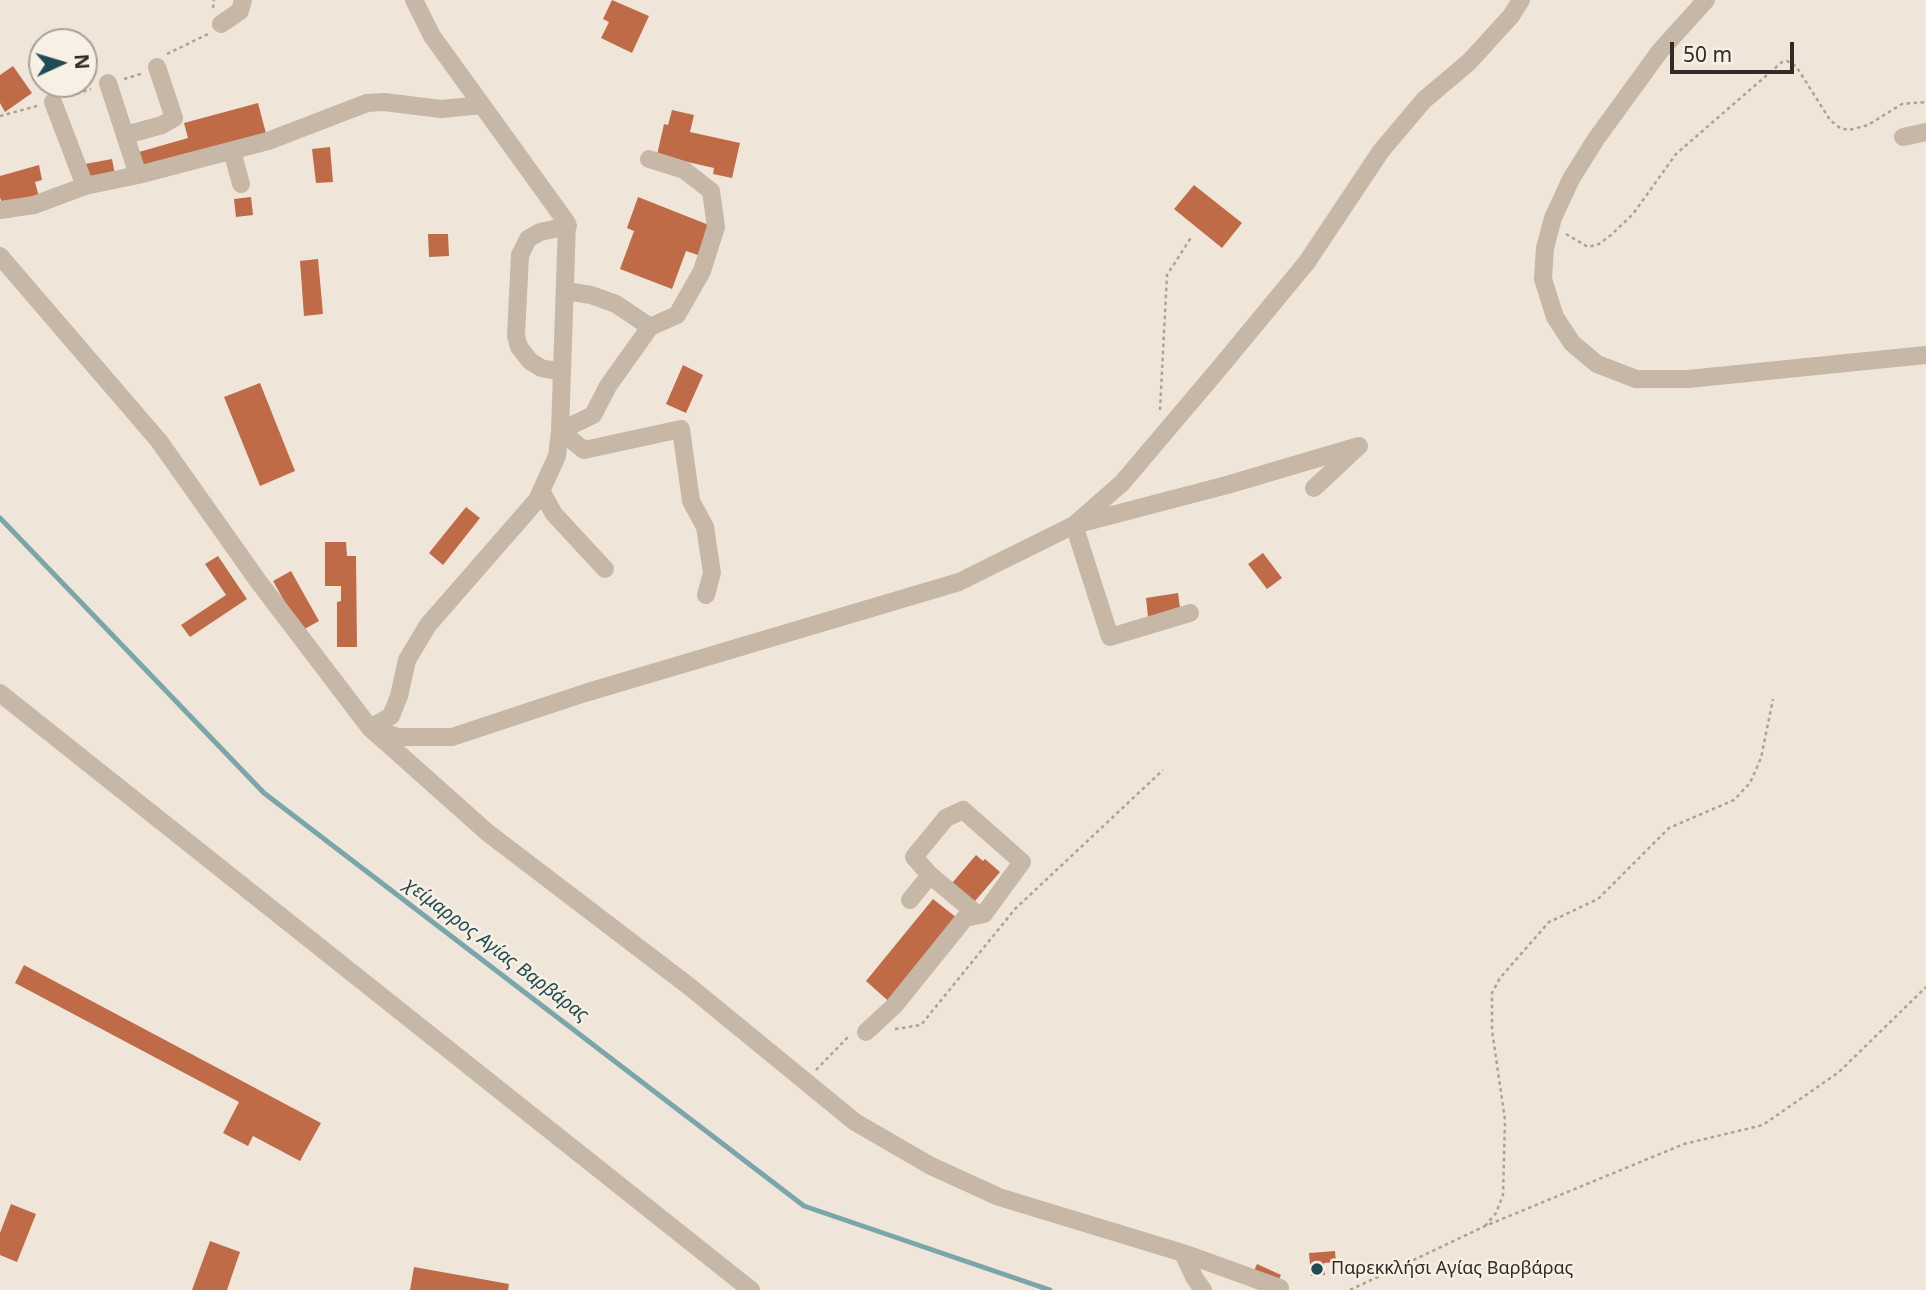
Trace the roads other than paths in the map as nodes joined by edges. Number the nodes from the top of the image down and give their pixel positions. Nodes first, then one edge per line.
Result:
1 (243, 0) edge
2 (414, 0) edge
3 (1521, 0) edge
4 (1706, 0) edge
5 (221, 24) road end
6 (157, 67) road end
7 (108, 83) road end
8 (52, 102) road end
9 (482, 105) junction
10 (1926, 132) edge
11 (126, 135) junction
12 (1903, 137) dead end
13 (232, 151) junction
14 (649, 159) dead end
15 (138, 175) junction
16 (241, 184) dead end
17 (85, 186) junction
18 (0, 210) edge
19 (568, 226) junction
20 (0, 256) edge
21 (566, 291) junction
22 (650, 327) junction
23 (1926, 355) edge
24 (562, 372) junction
25 (560, 432) junction
26 (1314, 488) dead end
27 (541, 491) junction
28 (1074, 525) junction
29 (605, 569) dead end
30 (706, 596) dead end
31 (1190, 612) dead end
32 (0, 693) edge
33 (370, 727) junction
34 (930, 875) junction
35 (910, 900) dead end
36 (978, 915) junction
37 (866, 1032) road end
38 (1183, 1253) junction
39 (1280, 1288) dead end
40 (751, 1290) edge
41 (1203, 1290) edge

1 - 5 street
2 - 9 street
3 - 28 street
4 - 23 street
6 - 11 street
7 - 11 street
8 - 17 street
9 - 13 street
9 - 19 street
10 - 12 street
11 - 15 street
13 - 15 street
13 - 16 street
14 - 22 street
15 - 17 street
17 - 18 street
19 - 21 street
19 - 24 street
20 - 33 street
21 - 22 street
21 - 24 street
22 - 25 street
24 - 25 street
25 - 27 street
25 - 30 street
26 - 28 street
27 - 29 street
27 - 33 street
28 - 31 street
28 - 33 street
32 - 40 street
33 - 38 street
34 - 35 street
34 - 36 street
34 - 36 street
36 - 37 street
38 - 39 street
38 - 41 street

